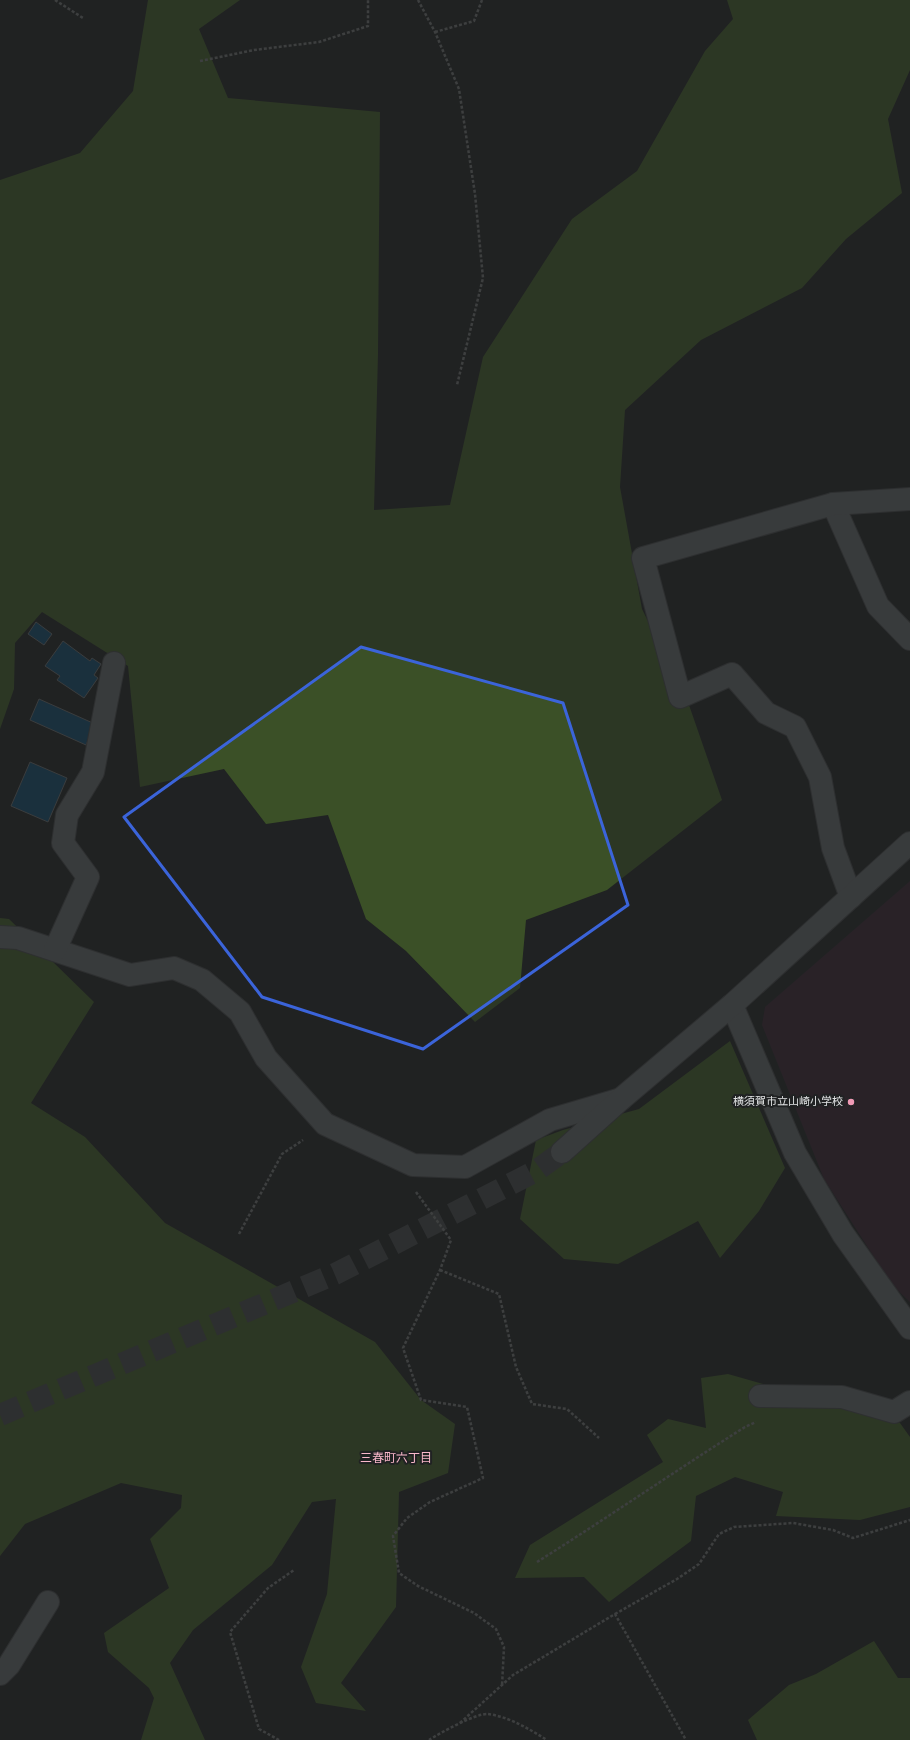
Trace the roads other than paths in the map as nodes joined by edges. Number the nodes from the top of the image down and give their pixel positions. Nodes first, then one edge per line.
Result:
1 (910, 499) edge
2 (833, 504) junction
3 (910, 639) edge
4 (114, 663) dead end
5 (910, 843) edge
6 (851, 897) junction
7 (0, 937) edge
8 (55, 950) junction
9 (732, 1005) junction
10 (621, 1099) junction
11 (562, 1152) tunnel mouth
12 (910, 1328) edge
13 (760, 1396) road end
14 (910, 1402) edge
15 (48, 1602) dead end
16 (0, 1674) edge

1 - 2 street
2 - 3 street
2 - 6 street
4 - 8 street
5 - 6 street
6 - 9 street
7 - 8 street
8 - 10 street
9 - 10 street
9 - 12 street
10 - 11 street
13 - 14 street
15 - 16 street

